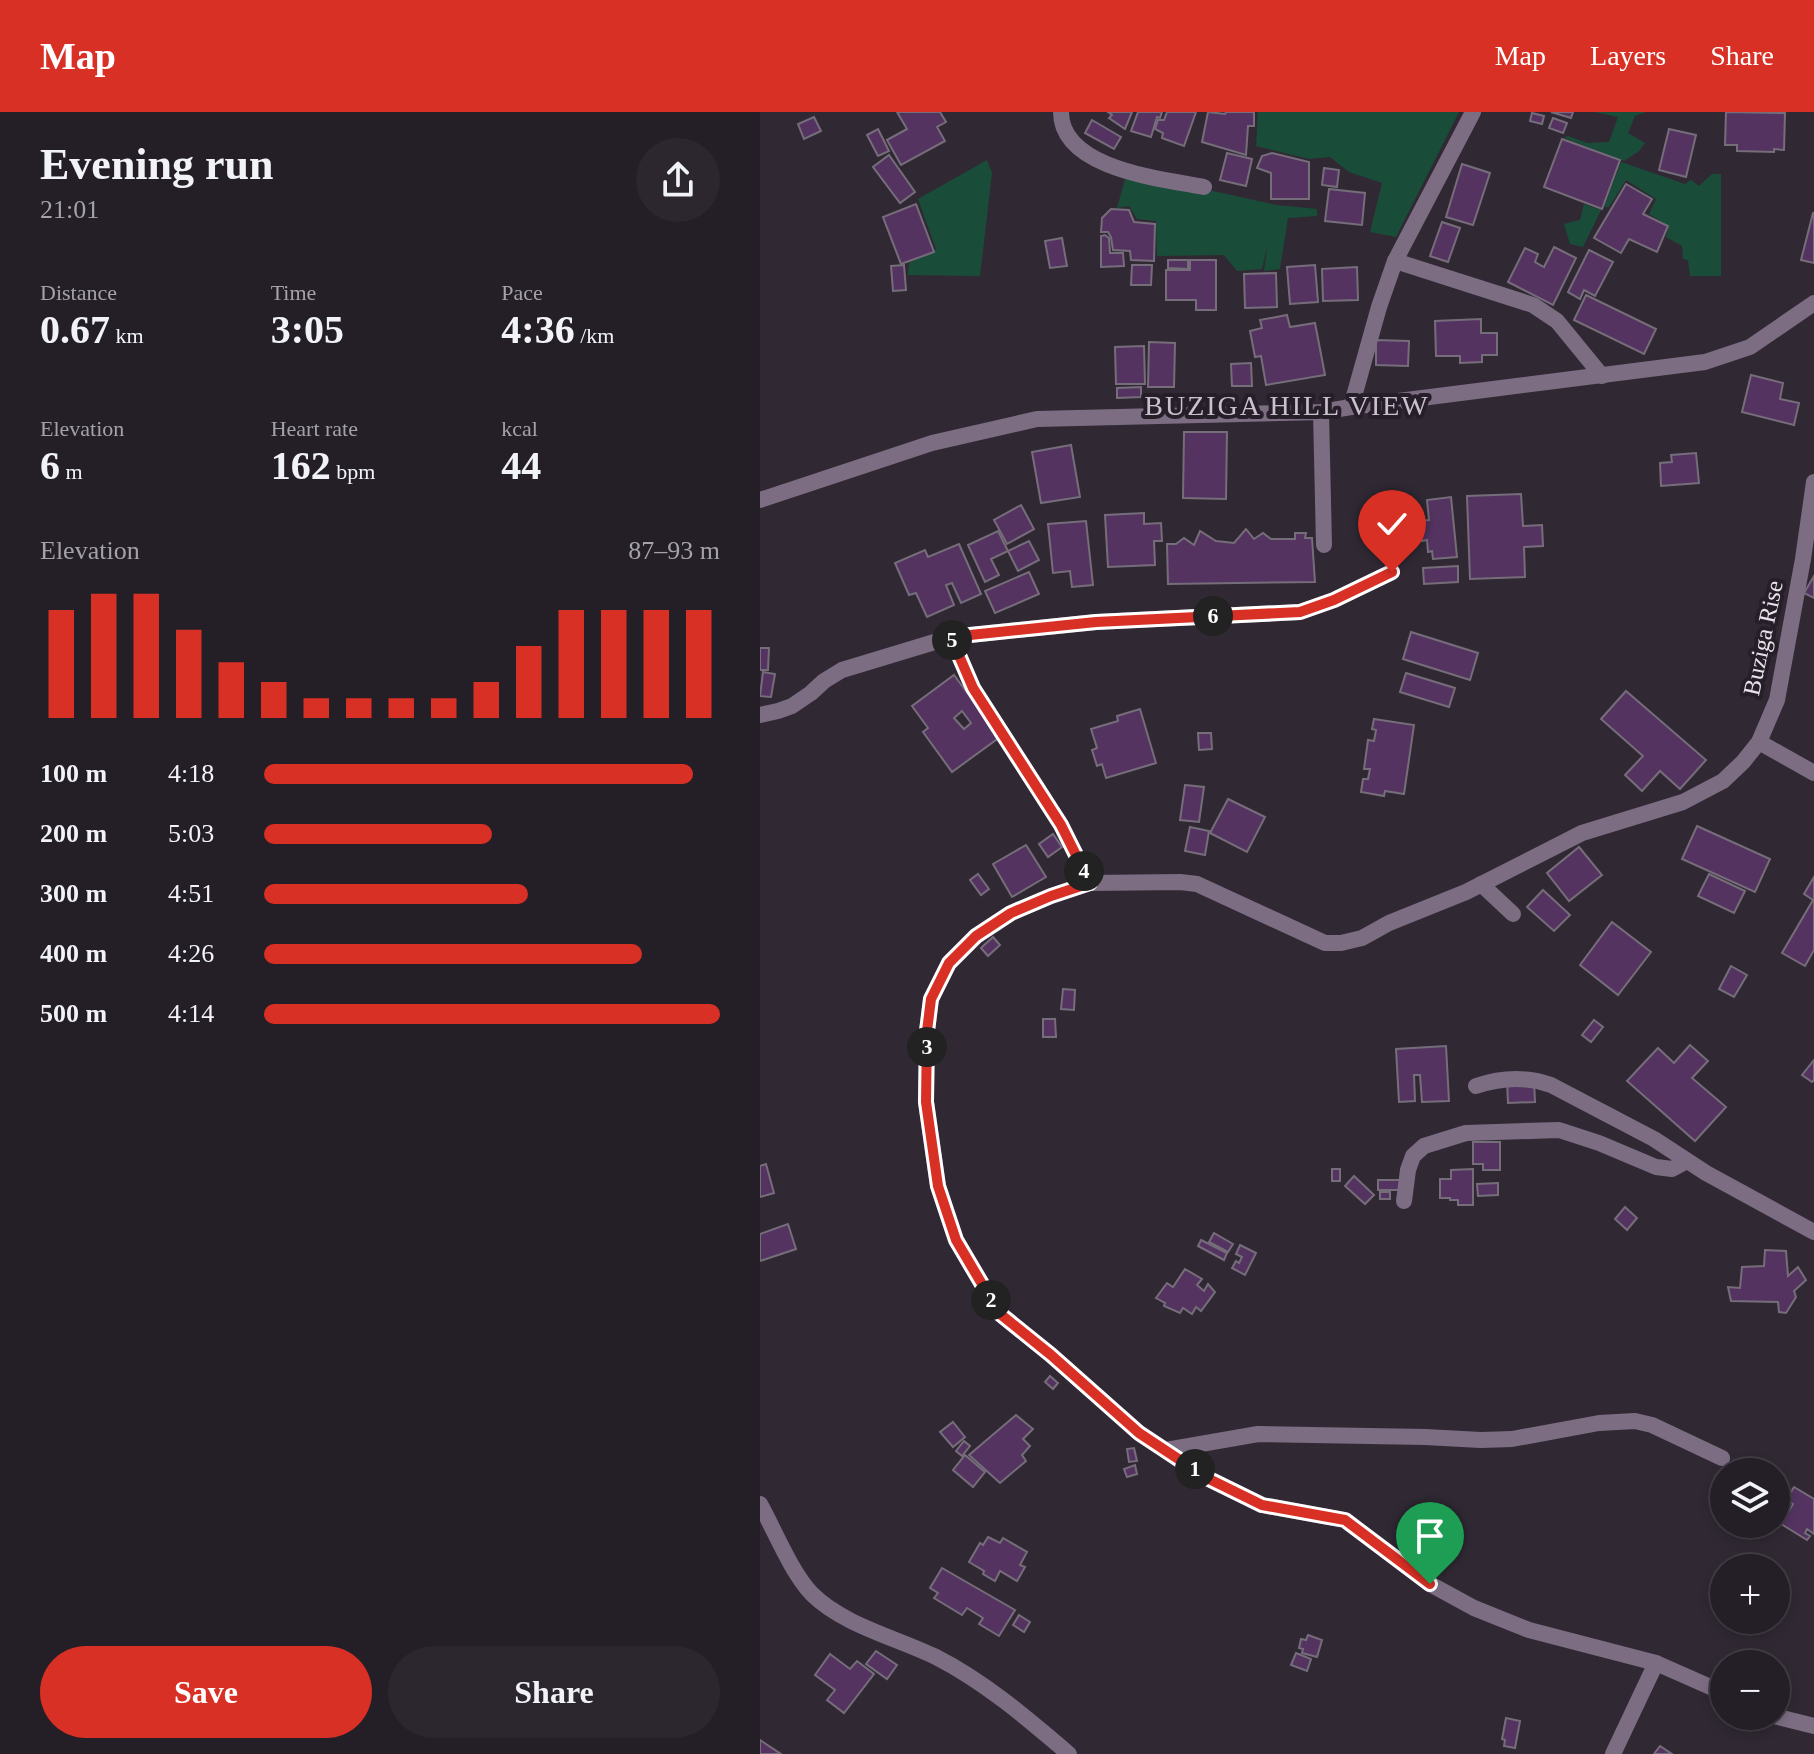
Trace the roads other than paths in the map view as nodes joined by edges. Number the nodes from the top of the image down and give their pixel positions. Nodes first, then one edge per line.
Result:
1 (1061, 112) edge
2 (1473, 112) edge
3 (1204, 187) dead end
4 (1395, 261) junction
5 (1814, 303) edge
6 (1602, 376) junction
7 (1351, 407) junction
8 (1321, 412) junction
9 (1814, 482) edge
10 (760, 500) edge
11 (1324, 545) dead end
12 (1392, 572) dead end
13 (951, 637) junction
14 (760, 715) edge
15 (1759, 742) junction
16 (1814, 773) edge
17 (1090, 883) junction
18 (1481, 884) junction
19 (1513, 914) dead end
20 (1476, 1086) dead end
21 (1687, 1161) junction
22 (1404, 1201) dead end
23 (1814, 1232) edge
24 (1166, 1450) junction
25 (1722, 1458) dead end
26 (760, 1504) edge
27 (1656, 1663) junction
28 (1710, 1687) edge
29 (1790, 1720) edge
30 (1814, 1726) edge
31 (1069, 1754) edge
32 (1613, 1754) edge

1 - 3 street
2 - 4 street
4 - 6 street
4 - 7 street
5 - 6 street
6 - 7 street
7 - 8 street
8 - 10 street
8 - 11 street
9 - 15 street, Buziga Rise
12 - 13 street
13 - 14 street
13 - 17 street
15 - 16 street
15 - 18 street, Buziga Rise
17 - 18 street, Buziga Rise
17 - 24 street, Buziga Rise
18 - 19 street
20 - 21 street
21 - 22 street
21 - 23 street
24 - 25 street
24 - 27 street, Buziga Rise
26 - 31 street
27 - 28 street, Buziga Rise
27 - 32 street
29 - 30 street

